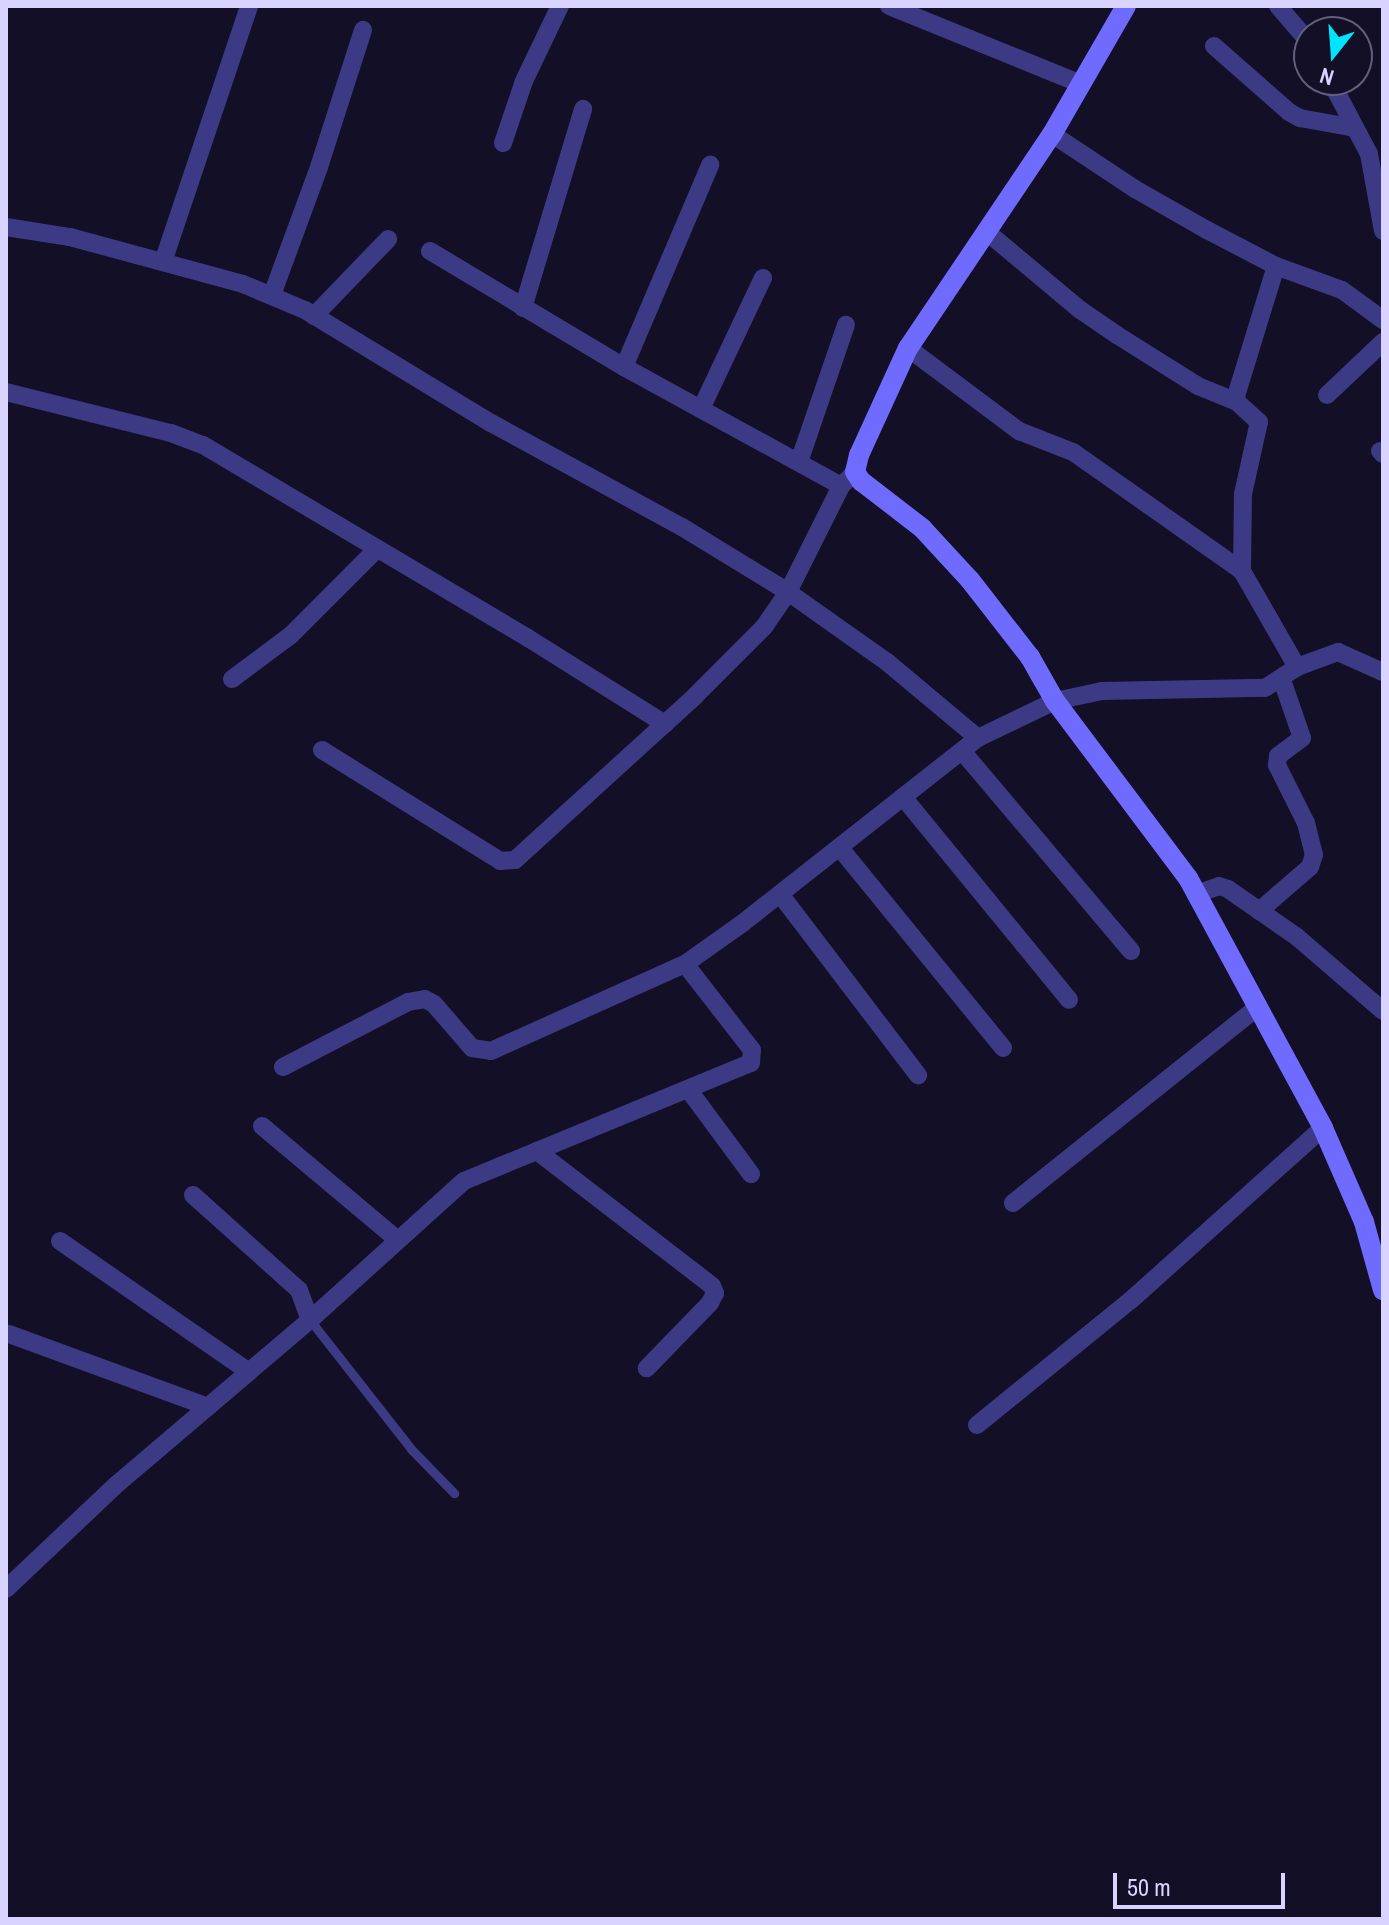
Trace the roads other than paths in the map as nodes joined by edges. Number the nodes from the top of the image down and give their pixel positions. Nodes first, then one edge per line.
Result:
1 (560, 6) edge
2 (889, 6) edge
3 (1126, 6) edge
4 (249, 7) edge
5 (363, 30) dead end
6 (1214, 46) dead end
7 (1081, 84) junction
8 (1338, 96) edge
9 (583, 109) dead end
10 (1355, 128) junction
11 (1052, 134) junction
12 (503, 143) dead end
13 (1376, 154) edge
14 (710, 165) dead end
15 (6, 227) edge
16 (1383, 231) edge
17 (987, 232) junction
18 (388, 239) dead end
19 (430, 251) dead end
20 (163, 262) junction
21 (1276, 266) junction
22 (763, 278) dead end
23 (272, 295) junction
24 (523, 308) junction
25 (314, 316) junction
26 (1383, 320) edge
27 (846, 325) dead end
28 (1383, 342) edge
29 (908, 348) junction
30 (624, 367) junction
31 (6, 392) edge
32 (1327, 395) dead end
33 (1237, 402) junction
34 (701, 409) junction
35 (799, 462) junction
36 (848, 479) junction
37 (377, 549) junction
38 (1242, 571) junction
39 (788, 592) junction
40 (1297, 667) junction
41 (1383, 672) edge
42 (232, 679) dead end
43 (1282, 680) junction
44 (1055, 701) junction
45 (665, 724) junction
46 (978, 738) junction
47 (322, 750) dead end
48 (962, 751) junction
49 (903, 797) junction
50 (840, 848) junction
51 (780, 894) junction
52 (1196, 894) junction
53 (1259, 911) junction
54 (1131, 951) dead end
55 (685, 964) junction
56 (1069, 1000) dead end
57 (1256, 1008) junction
58 (1383, 1011) edge
59 (1003, 1048) dead end
60 (283, 1067) dead end
61 (918, 1075) dead end
62 (688, 1089) junction
63 (262, 1126) dead end
64 (1323, 1128) junction
65 (537, 1151) junction
66 (751, 1174) dead end
67 (193, 1195) dead end
68 (1013, 1203) dead end
69 (398, 1240) junction
70 (60, 1241) dead end
71 (1382, 1285) edge
72 (310, 1320) junction
73 (9, 1334) dead end
74 (647, 1368) dead end
75 (249, 1372) junction
76 (208, 1407) junction
77 (977, 1425) dead end
78 (454, 1493) dead end
79 (6, 1589) edge

1 - 12 street
2 - 7 street
3 - 7 street
4 - 20 street
5 - 23 street
6 - 10 street
7 - 11 street
8 - 10 street
9 - 24 street
10 - 13 street
11 - 17 street
11 - 21 street
13 - 16 street
14 - 30 street
15 - 20 street
17 - 29 street
17 - 33 street
18 - 25 street
19 - 24 street
20 - 23 street
21 - 26 street
21 - 33 street
22 - 34 street
23 - 25 street
24 - 30 street
25 - 39 street
27 - 35 street
28 - 32 street
29 - 36 street
29 - 38 street
30 - 34 street
31 - 37 street
33 - 38 street
34 - 35 street
35 - 36 street
36 - 39 street
36 - 44 street
37 - 42 street
37 - 45 street
38 - 40 street
39 - 45 street
39 - 46 street
40 - 41 street
40 - 43 street
43 - 44 street
43 - 53 street
44 - 46 street
44 - 52 street
45 - 47 street
46 - 48 street
48 - 49 street
48 - 54 street
49 - 50 street
49 - 56 street
50 - 51 street
50 - 59 street
51 - 55 street
51 - 61 street
52 - 53 street
52 - 57 street
53 - 58 street
55 - 60 street
55 - 62 street
57 - 64 street
57 - 68 street
62 - 65 street
62 - 66 street
63 - 69 street
64 - 71 street
64 - 77 street
65 - 69 street
65 - 74 street
67 - 72 street
69 - 72 street
70 - 75 street
72 - 75 street
72 - 78 lane
73 - 76 street
75 - 76 street
76 - 79 street

